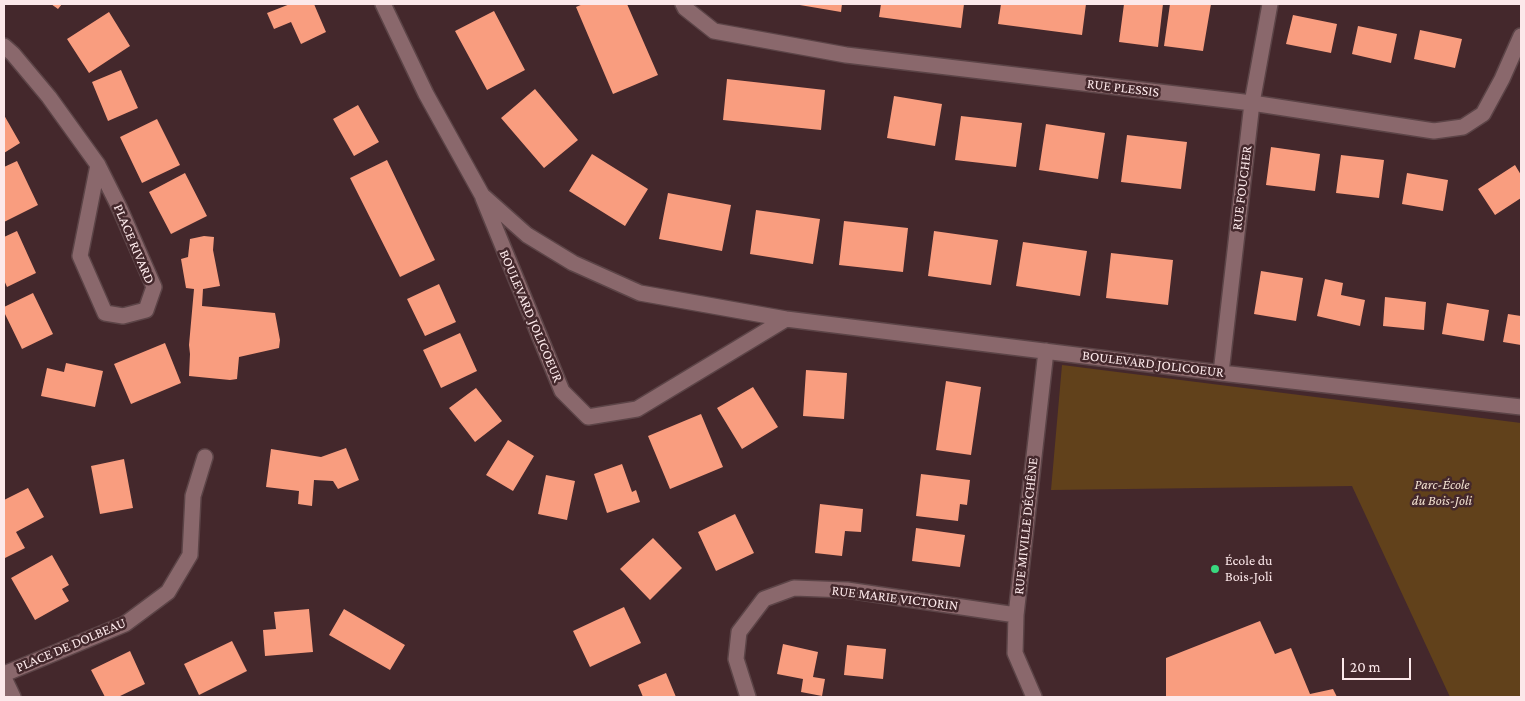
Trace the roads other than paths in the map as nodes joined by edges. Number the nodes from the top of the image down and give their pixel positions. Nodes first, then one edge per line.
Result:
1 (383, 4) edge
2 (683, 4) edge
3 (1270, 4) edge
4 (1521, 36) edge
5 (4, 46) edge
6 (1252, 102) junction
7 (98, 165) junction
8 (482, 195) junction
9 (786, 319) junction
10 (1046, 350) junction
11 (1221, 373) junction
12 (1521, 407) edge
13 (206, 457) dead end
14 (1016, 615) junction
15 (4, 674) edge
16 (4, 678) edge
17 (13, 697) edge
18 (748, 697) edge
19 (1034, 697) edge

1 - 8 street, BOULEVARD JOLICOEUR
2 - 6 street, RUE PLESSIS
3 - 6 street, RUE FOUCHER
4 - 6 street, RUE PLESSIS
5 - 7 street, PLACE RIVARD
6 - 11 street, RUE FOUCHER
7 - 7 street, PLACE RIVARD
8 - 9 street, BOULEVARD JOLICOEUR
8 - 9 street, BOULEVARD JOLICOEUR
9 - 10 street, BOULEVARD JOLICOEUR
10 - 11 street, BOULEVARD JOLICOEUR
10 - 14 street, RUE MIVILLE DÉCHÊNE
11 - 12 street, BOULEVARD JOLICOEUR
13 - 15 street, PLACE DE DOLBEAU
14 - 18 street, RUE MARIE VICTORIN
14 - 19 street, RUE MIVILLE DÉCHÊNE
16 - 17 street

